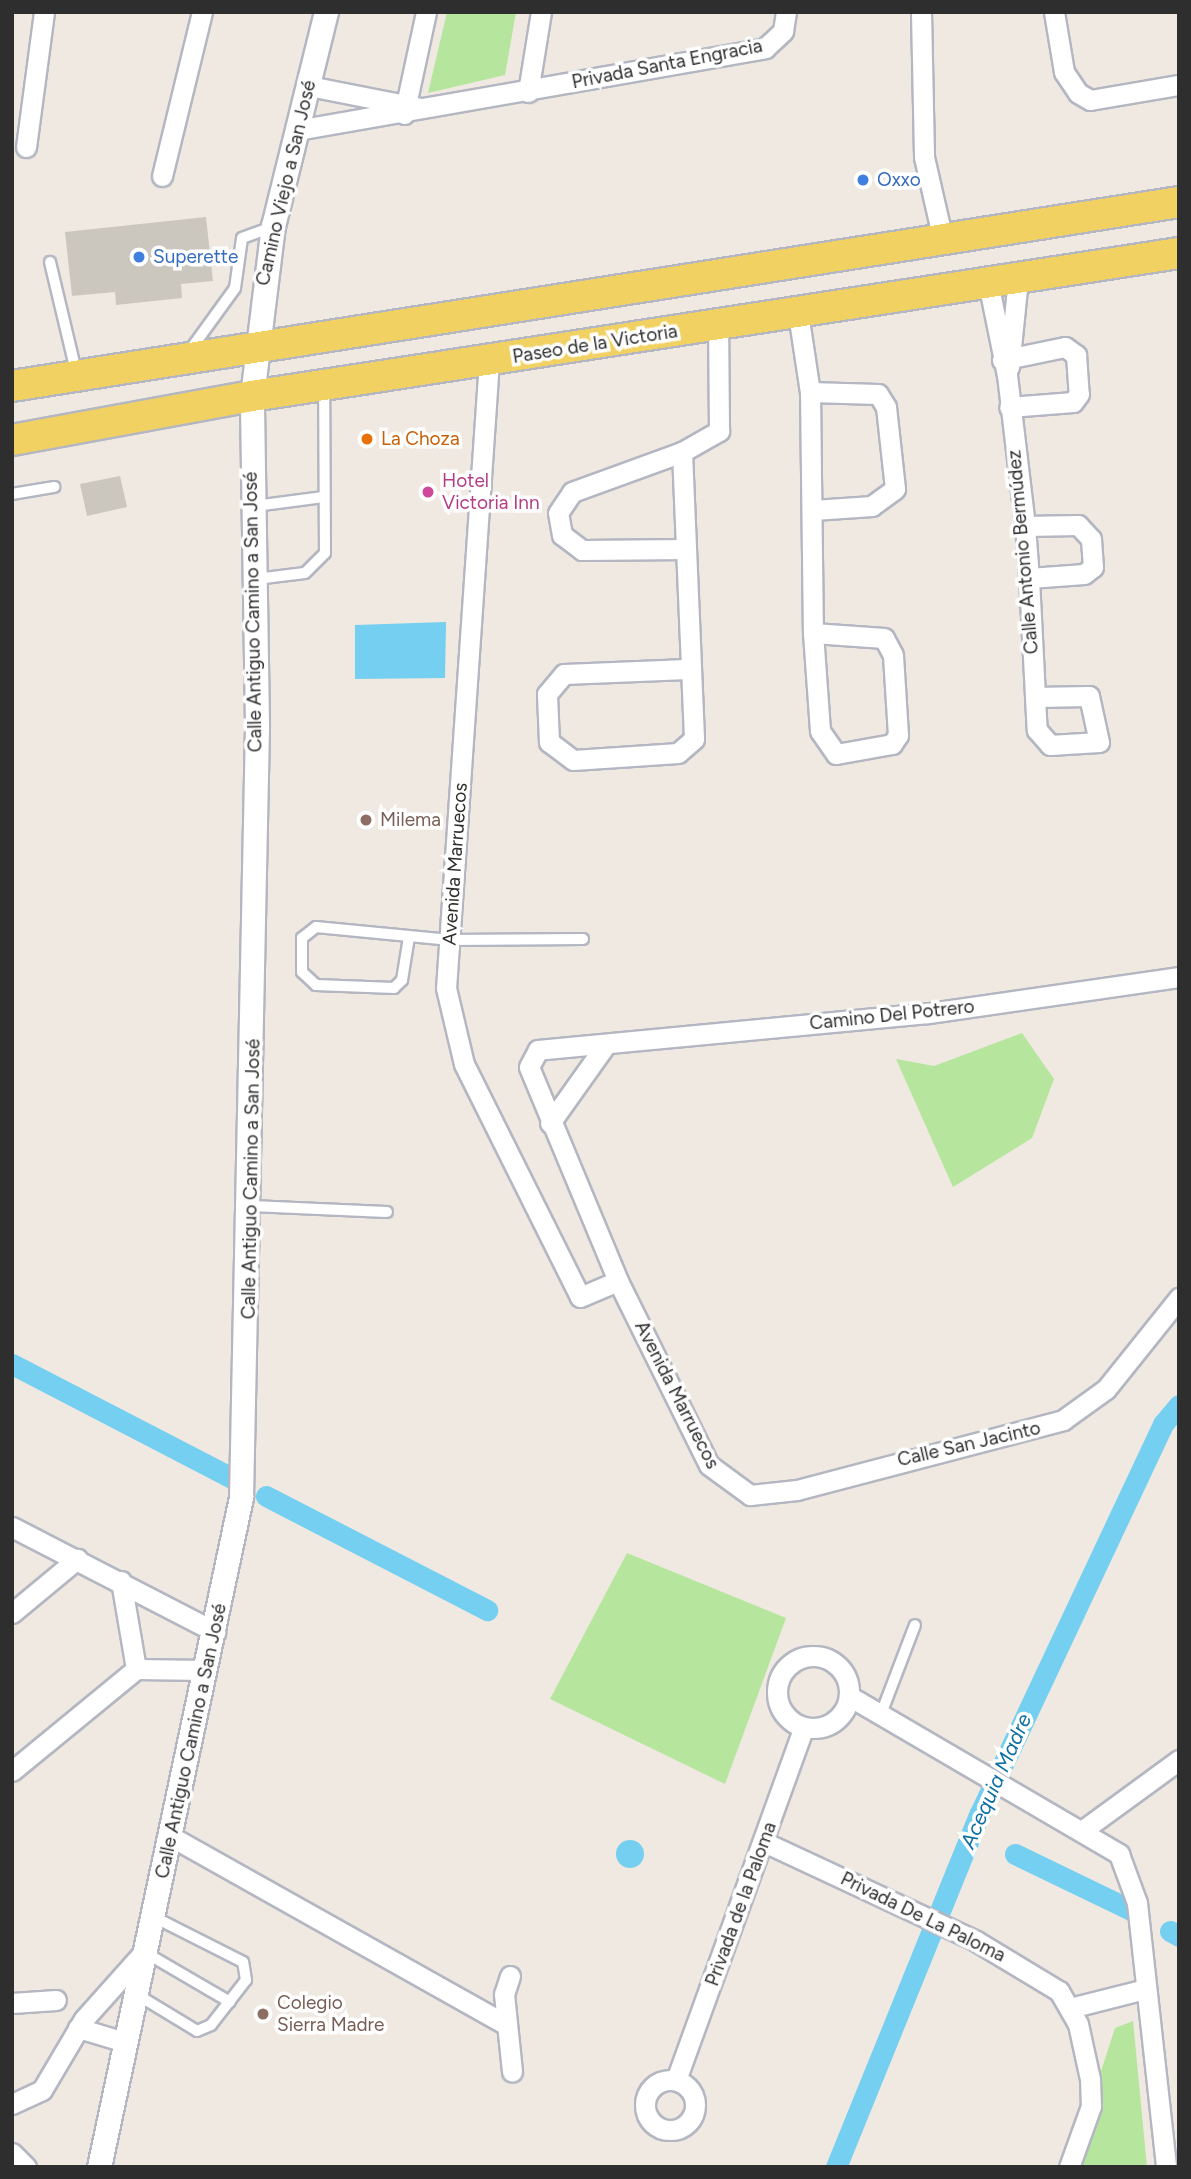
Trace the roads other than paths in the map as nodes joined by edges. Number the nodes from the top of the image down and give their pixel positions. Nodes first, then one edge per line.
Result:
1 (44, 12) edge
2 (202, 12) edge
3 (326, 12) edge
4 (426, 12) edge
5 (541, 12) edge
6 (786, 12) edge
7 (921, 12) edge
8 (1054, 12) edge
9 (1179, 85) edge
10 (309, 86) junction
11 (528, 92) junction
12 (411, 109) junction
13 (298, 130) junction
14 (26, 147) dead end
15 (162, 176) dead end
16 (1179, 202) edge
17 (274, 226) junction
18 (943, 240) junction
19 (1179, 253) edge
20 (50, 262) dead end
21 (1018, 278) junction
22 (988, 282) junction
23 (798, 313) junction
24 (718, 325) junction
25 (256, 350) junction
26 (489, 360) junction
27 (183, 361) junction
28 (1007, 364) junction
29 (77, 375) junction
30 (324, 385) junction
31 (12, 386) edge
32 (810, 392) junction
33 (252, 396) junction
34 (1009, 407) junction
35 (12, 440) edge
36 (682, 452) junction
37 (54, 487) dead end
38 (12, 494) edge
39 (323, 497) junction
40 (251, 507) junction
41 (813, 510) junction
42 (1025, 526) junction
43 (686, 549) junction
44 (1029, 578) junction
45 (253, 579) junction
46 (813, 633) junction
47 (687, 668) junction
48 (1035, 697) junction
49 (409, 937) junction
50 (583, 939) dead end
51 (450, 940) junction
52 (1179, 977) edge
53 (604, 1047) junction
54 (538, 1050) joint
55 (550, 1123) junction
56 (251, 1206) junction
57 (387, 1212) dead end
58 (618, 1281) junction
59 (1179, 1298) edge
60 (750, 1495) joint
61 (12, 1527) edge
62 (77, 1559) junction
63 (121, 1581) junction
64 (12, 1613) edge
65 (915, 1625) dead end
66 (215, 1632) junction
67 (136, 1669) junction
68 (206, 1670) junction
69 (849, 1696) junction
70 (881, 1714) junction
71 (804, 1727) junction
72 (1179, 1760) edge
73 (12, 1771) edge
74 (1083, 1830) junction
75 (170, 1836) junction
76 (764, 1842) junction
77 (152, 1916) junction
78 (144, 1952) junction
79 (510, 1976) dead end
80 (1145, 1989) junction
81 (136, 1993) junction
82 (56, 2000) dead end
83 (230, 2002) junction
84 (12, 2003) edge
85 (1074, 2016) junction
86 (507, 2025) junction
87 (78, 2028) junction
88 (125, 2042) junction
89 (512, 2073) dead end
90 (676, 2080) dead end
91 (12, 2104) edge
92 (12, 2153) edge
93 (26, 2167) edge
94 (99, 2167) edge
95 (1069, 2167) edge
96 (1166, 2167) edge

1 - 14 street
2 - 15 street
3 - 10 street, Camino Viejo a San José
4 - 12 street
5 - 11 street
6 - 11 street, Privada Santa Engracia
7 - 18 street
8 - 9 street
10 - 12 street, Privada Santa Engracia
10 - 13 street, Camino Viejo a San José
11 - 12 street, Privada Santa Engracia
12 - 13 street, Privada Santa Engracia
13 - 17 street, Camino Viejo a San José
16 - 18 main road
17 - 25 street, Camino Viejo a San José
17 - 27 lane
18 - 25 main road
19 - 21 main road, Paseo de la Victoria
20 - 29 lane
21 - 22 main road, Paseo de la Victoria
21 - 28 street, Calle Antonio Bermúdez
22 - 23 main road, Paseo de la Victoria
22 - 28 street, Calle Antonio Bermúdez
23 - 24 main road, Paseo de la Victoria
23 - 32 street
24 - 26 main road, Paseo de la Victoria
24 - 36 street
25 - 27 main road
25 - 33 street, Camino Viejo a San José
26 - 30 main road, Paseo de la Victoria
26 - 51 street, Avenida Marruecos
27 - 29 main road
28 - 34 street, Calle Antonio Bermúdez
28 - 34 street
29 - 31 main road
30 - 33 main road, Paseo de la Victoria
30 - 39 lane
32 - 41 street
32 - 41 street
33 - 35 main road, Paseo de la Victoria
33 - 40 street, Calle Antiguo Camino a San José
34 - 42 street, Calle Antonio Bermúdez
36 - 43 street
36 - 43 street
37 - 38 lane
39 - 40 lane
39 - 45 lane
40 - 45 street, Calle Antiguo Camino a San José
41 - 46 street
42 - 44 street, Calle Antonio Bermúdez
42 - 44 street
43 - 47 street
44 - 48 street, Calle Antonio Bermúdez
45 - 56 street, Calle Antiguo Camino a San José
46 - 46 street
47 - 47 street
48 - 48 street, Calle Antonio Bermúdez
49 - 49 lane
49 - 51 lane
50 - 51 lane
51 - 58 street, Avenida Marruecos
52 - 53 street, Camino Del Potrero
53 - 54 street, Camino Del Potrero
53 - 55 street
54 - 55 street, Avenida Marruecos
55 - 58 street, Avenida Marruecos
56 - 57 lane
56 - 66 street, Calle Antiguo Camino a San José
58 - 60 street, Avenida Marruecos
59 - 60 street, Calle San Jacinto
61 - 62 street
62 - 63 street
62 - 64 street
63 - 66 street
63 - 67 street
65 - 70 lane
66 - 68 street, Calle Antiguo Camino a San José
67 - 68 street
67 - 73 street
68 - 75 street, Calle Antiguo Camino a San José
69 - 70 street
69 - 71 street
69 - 71 street
70 - 74 street
71 - 76 street, Privada de la Paloma
72 - 74 street
74 - 80 street
75 - 77 street, Calle Antiguo Camino a San José
75 - 86 street
76 - 85 street, Privada De La Paloma
76 - 90 street, Privada de la Paloma
77 - 78 street, Calle Antiguo Camino a San José
77 - 83 lane
78 - 81 street, Calle Antiguo Camino a San José
78 - 83 lane
78 - 87 street
79 - 86 street
80 - 85 street
80 - 96 street
81 - 83 lane
81 - 88 street, Calle Antiguo Camino a San José
82 - 84 street
85 - 95 street
86 - 89 street
87 - 88 street
87 - 91 street
88 - 94 street, Calle Antiguo Camino a San José
92 - 93 street

